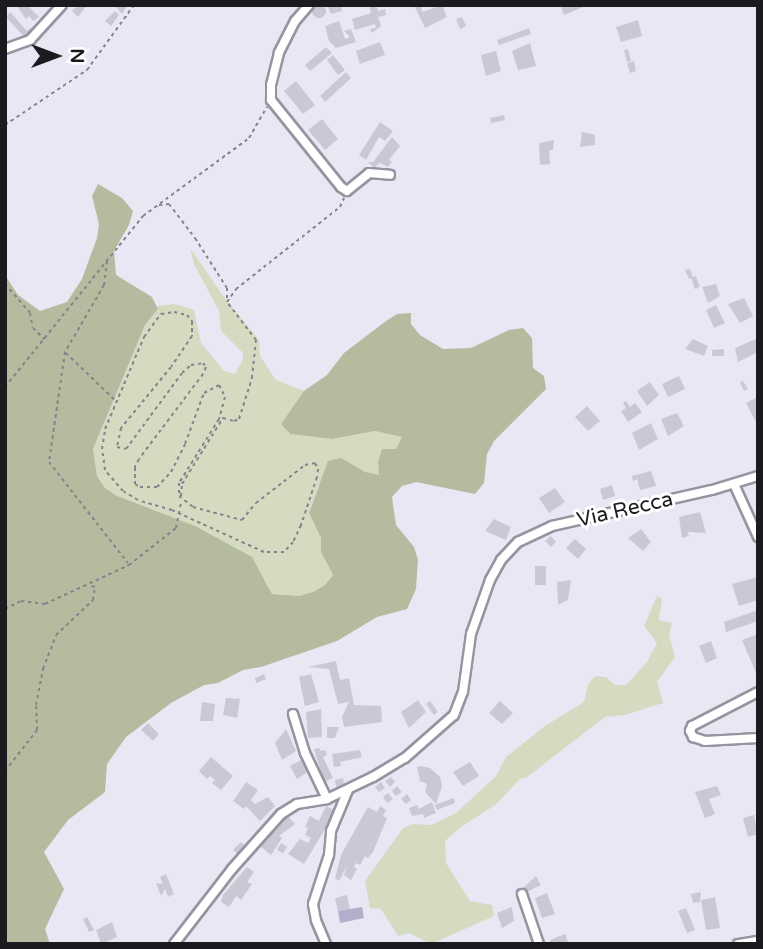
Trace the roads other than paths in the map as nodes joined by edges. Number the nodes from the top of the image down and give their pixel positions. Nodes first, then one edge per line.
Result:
1 (62, 5) edge
2 (309, 5) edge
3 (5, 49) edge
4 (390, 175) dead end
5 (758, 476) edge
6 (734, 484) junction
7 (758, 537) edge
8 (758, 692) edge
9 (293, 714) dead end
10 (758, 738) edge
11 (348, 790) junction
12 (327, 799) junction
13 (522, 894) dead end
14 (758, 941) edge
15 (174, 944) edge
16 (326, 944) edge
17 (539, 944) edge
18 (738, 944) edge

1 - 3 street
2 - 4 street
5 - 6 street, Via Recca
6 - 7 street
6 - 11 street, Via Recca
8 - 10 street
9 - 12 street
11 - 12 street
11 - 16 street
12 - 15 street
13 - 17 street
14 - 18 street

